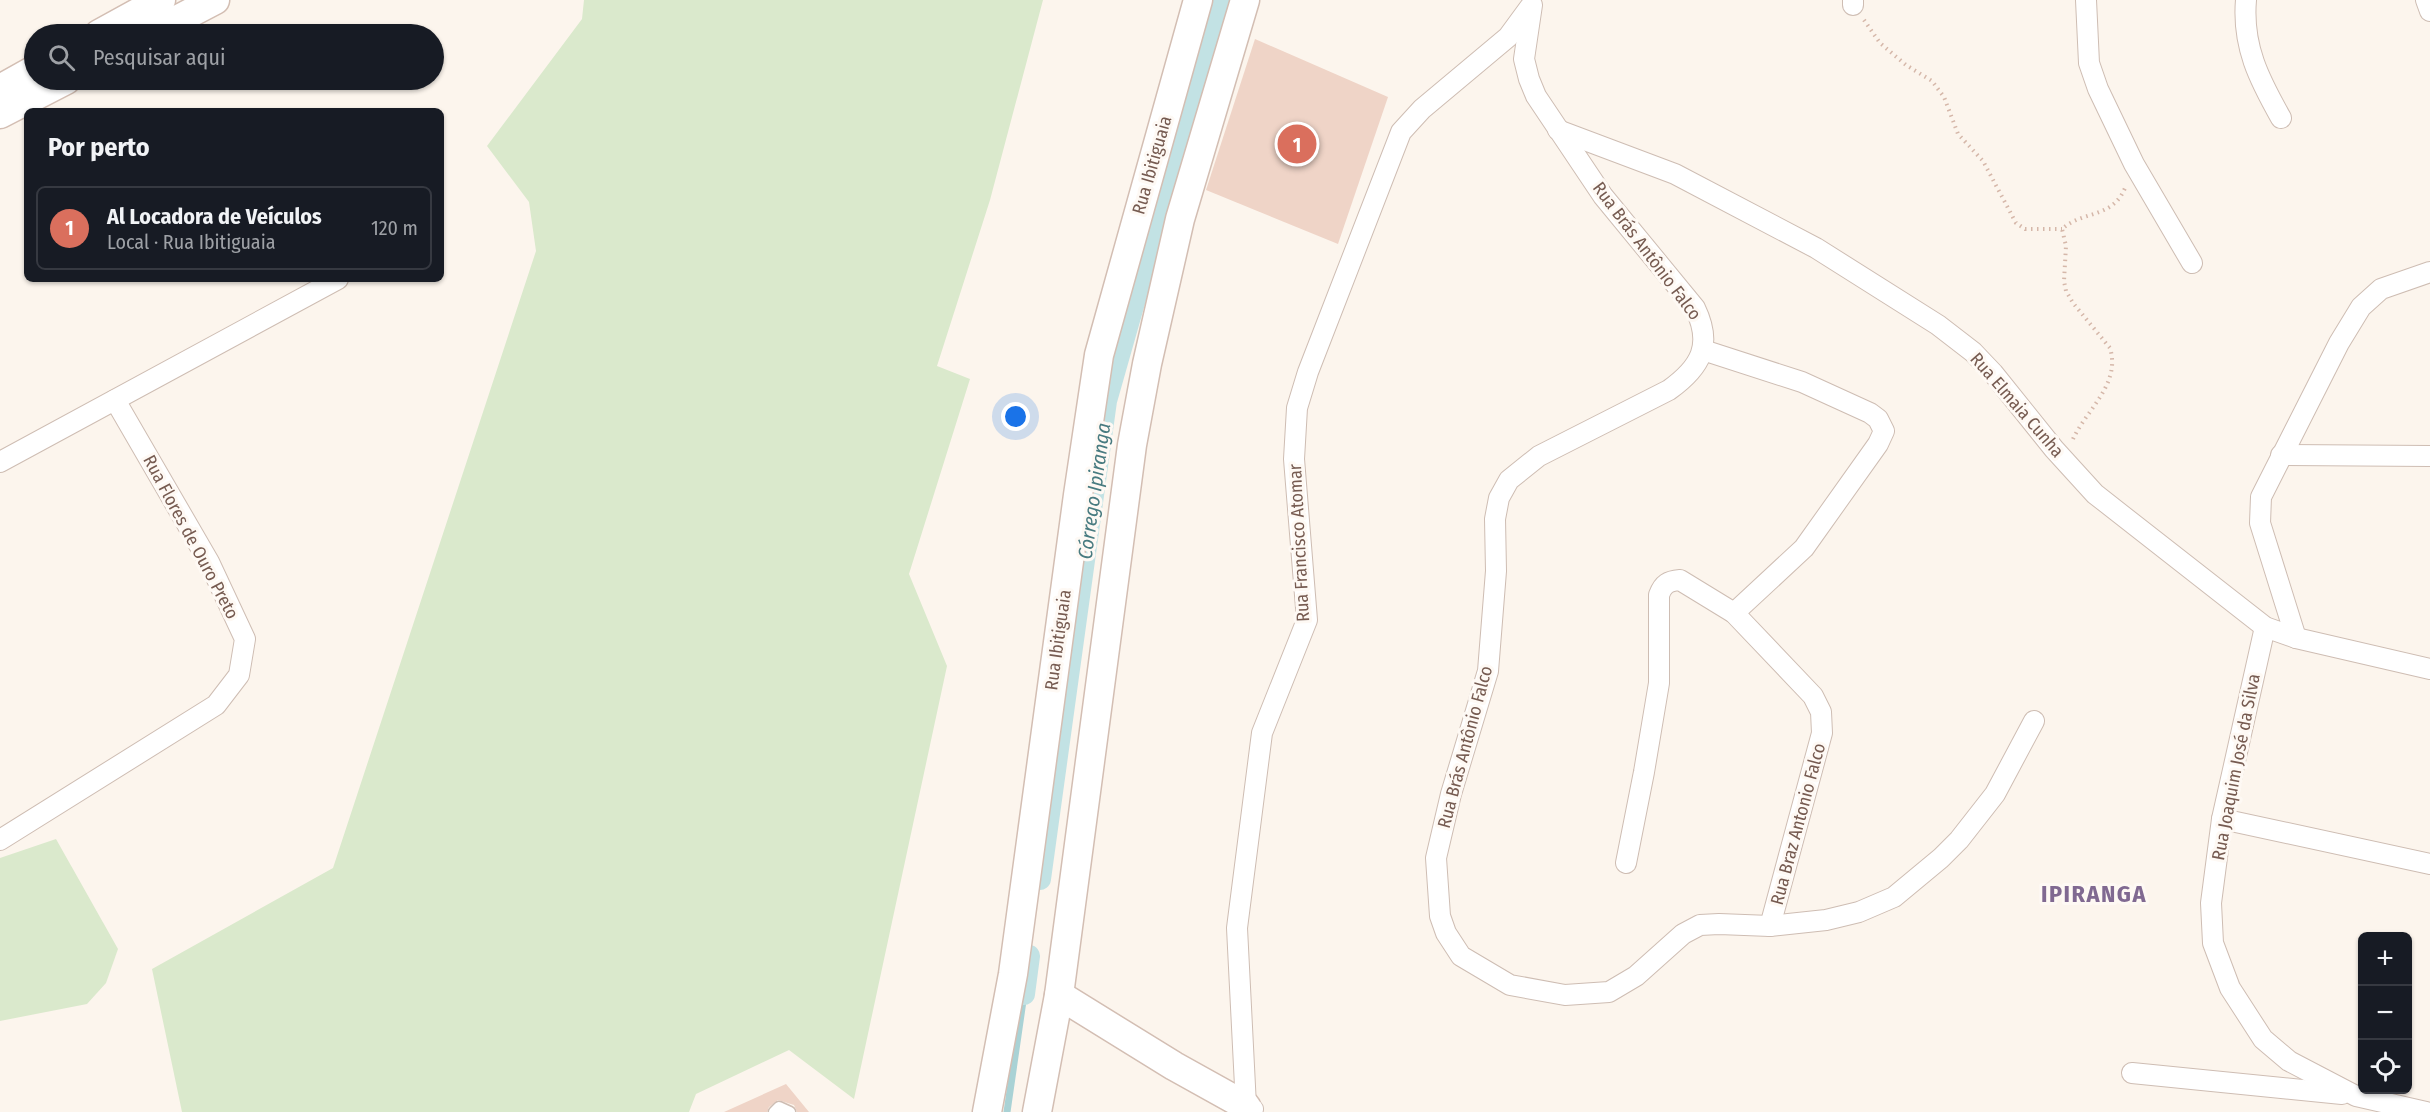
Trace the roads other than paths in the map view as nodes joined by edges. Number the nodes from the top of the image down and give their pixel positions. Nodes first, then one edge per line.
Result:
1 (161, 0) edge
2 (215, 0) edge
3 (1198, 0) edge
4 (1245, 0) edge
5 (2085, 0) edge
6 (2246, 0) edge
7 (2426, 0) edge
8 (1533, 2) edge
9 (2430, 11) edge
10 (117, 24) edge
11 (169, 24) edge
12 (24, 76) edge
13 (0, 89) edge
14 (47, 90) edge
15 (0, 114) edge
16 (2281, 118) dead end
17 (1558, 130) junction
18 (1152, 180) junction
19 (1187, 188) junction
20 (2192, 263) dead end
21 (2430, 272) edge
22 (332, 282) edge
23 (1703, 350) junction
24 (115, 400) junction
25 (2281, 455) junction
26 (2428, 460) edge
27 (0, 462) edge
28 (1734, 613) junction
29 (2265, 627) junction
30 (2296, 638) junction
31 (2430, 669) edge
32 (2034, 721) dead end
33 (2222, 819) junction
34 (0, 840) edge
35 (1626, 863) dead end
36 (2430, 864) edge
37 (1770, 926) junction
38 (1059, 995) junction
39 (2132, 1073) dead end
40 (2356, 1096) junction
41 (1250, 1110) edge
42 (774, 1112) edge
43 (790, 1112) edge
44 (987, 1112) edge
45 (1037, 1112) edge
46 (2426, 1112) edge

1 - 10 main road
2 - 11 main road
3 - 18 main road, Rua Ibitiguaia
4 - 19 main road
5 - 20 street
6 - 16 street
7 - 9 street
8 - 17 street, Rua Brás Antônio Falco
8 - 41 street, Rua Francisco Atomar
12 - 13 main road
14 - 15 main road
17 - 23 street, Rua Brás Antônio Falco
17 - 29 street, Rua Elmaia Cunha
18 - 19 main road
18 - 44 main road, Rua Ibitiguaia
19 - 38 main road
21 - 25 street
22 - 24 street
23 - 28 street
23 - 37 street, Rua Brás Antônio Falco
24 - 27 street
24 - 34 street, Rua Flores de Ouro Preto
25 - 26 street
25 - 30 street
28 - 35 street, Rua Braz Antonio Falco
28 - 37 street, Rua Braz Antonio Falco
29 - 30 street, Rua Elmaia Cunha
29 - 33 street, Rua Joaquim José da Silva
30 - 31 street, Rua Elmaia Cunha
32 - 37 street, Rua Brás Antônio Falco
33 - 36 street
33 - 40 street, Rua Joaquim José da Silva
38 - 41 main road
38 - 45 main road
39 - 40 street
40 - 46 street
42 - 43 lane

